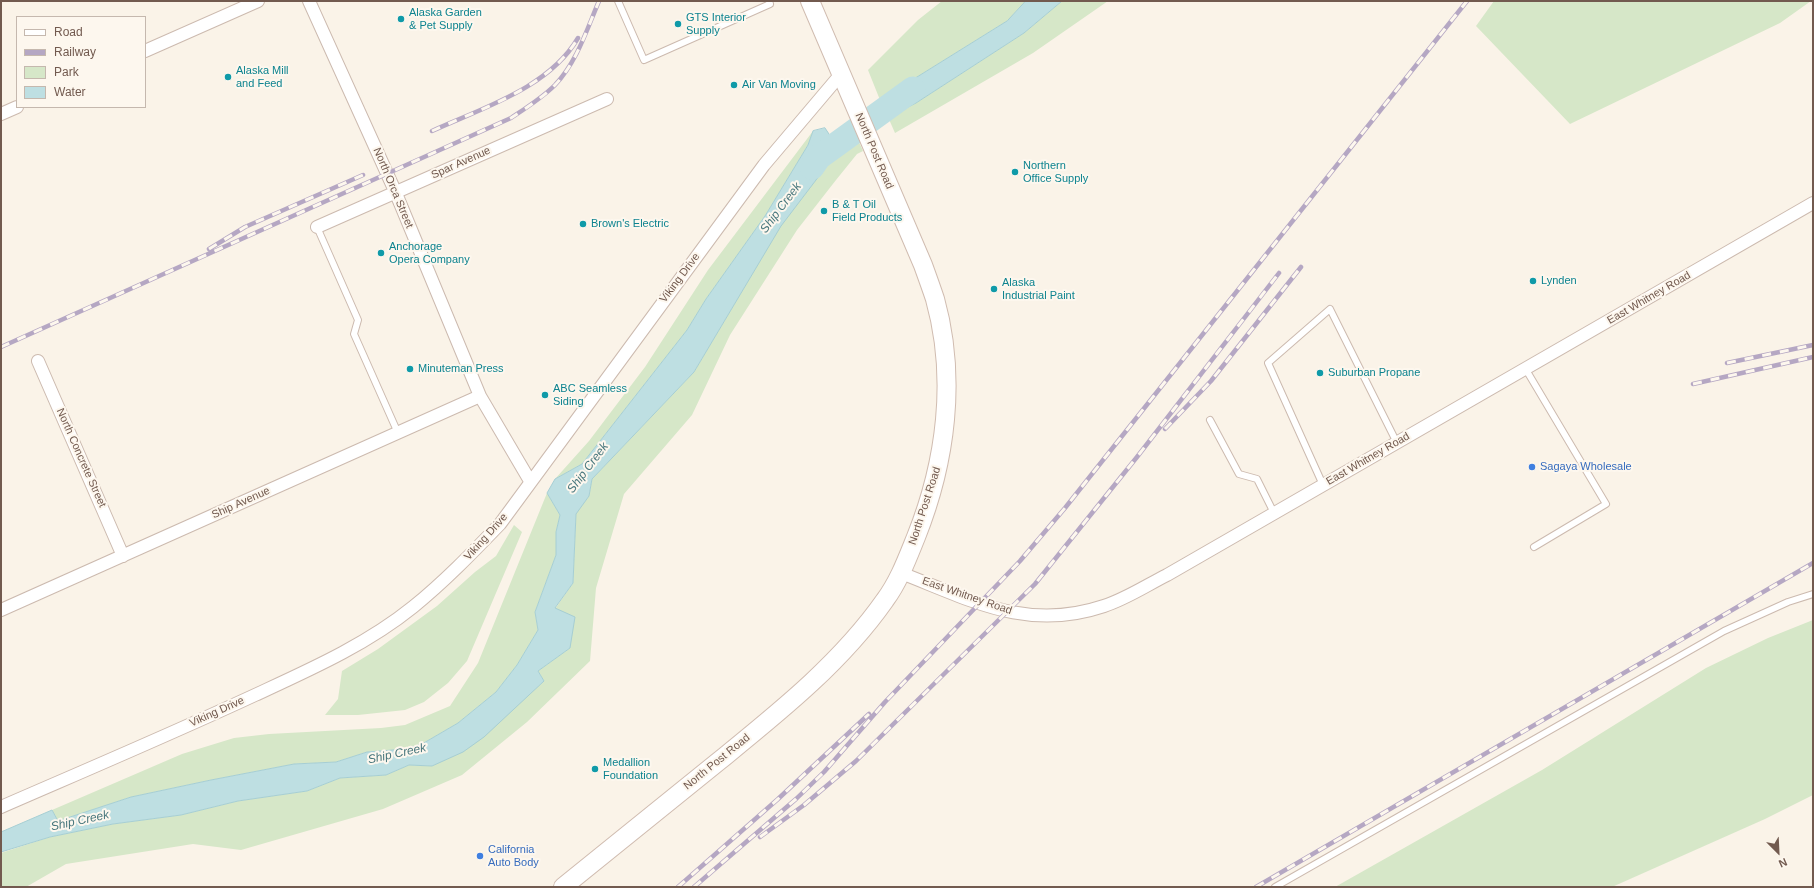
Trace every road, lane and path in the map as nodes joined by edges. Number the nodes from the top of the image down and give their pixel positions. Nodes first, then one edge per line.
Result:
1 (258, 1) edge
2 (309, 1) edge
3 (618, 1) edge
4 (769, 1) edge
5 (810, 1) edge
6 (146, 51) edge
7 (842, 74) junction
8 (606, 99) dead end
9 (16, 107) edge
10 (1, 114) edge
11 (395, 191) junction
12 (1813, 203) edge
13 (317, 227) joint
14 (38, 361) dead end
15 (1526, 368) junction
16 (480, 396) junction
17 (1210, 420) dead end
18 (398, 433) junction
19 (1397, 443) junction
20 (530, 481) junction
21 (1323, 485) junction
22 (1274, 513) junction
23 (1534, 547) dead end
24 (123, 556) junction
25 (901, 573) junction
26 (1813, 594) edge
27 (1, 610) edge
28 (1, 808) edge
29 (563, 887) edge
30 (1275, 887) edge

1 - 6 street
2 - 11 street, North Orca Street
3 - 4 lane
5 - 7 street, North Post Road
7 - 20 street, Viking Drive
7 - 25 street, North Post Road
8 - 11 street, Spar Avenue
9 - 10 street
11 - 13 street, Spar Avenue
11 - 16 street, North Orca Street
12 - 15 street, East Whitney Road
13 - 18 lane
14 - 24 street, North Concrete Street
15 - 19 street, East Whitney Road
15 - 23 lane
16 - 18 street, Ship Avenue
16 - 20 street, North Orca Street
17 - 22 lane
18 - 24 street, Ship Avenue
19 - 21 street, East Whitney Road
19 - 21 lane
20 - 28 street, Viking Drive
21 - 22 street, East Whitney Road
22 - 25 street, East Whitney Road
24 - 27 street, Ship Avenue
25 - 29 street, North Post Road
26 - 30 lane

